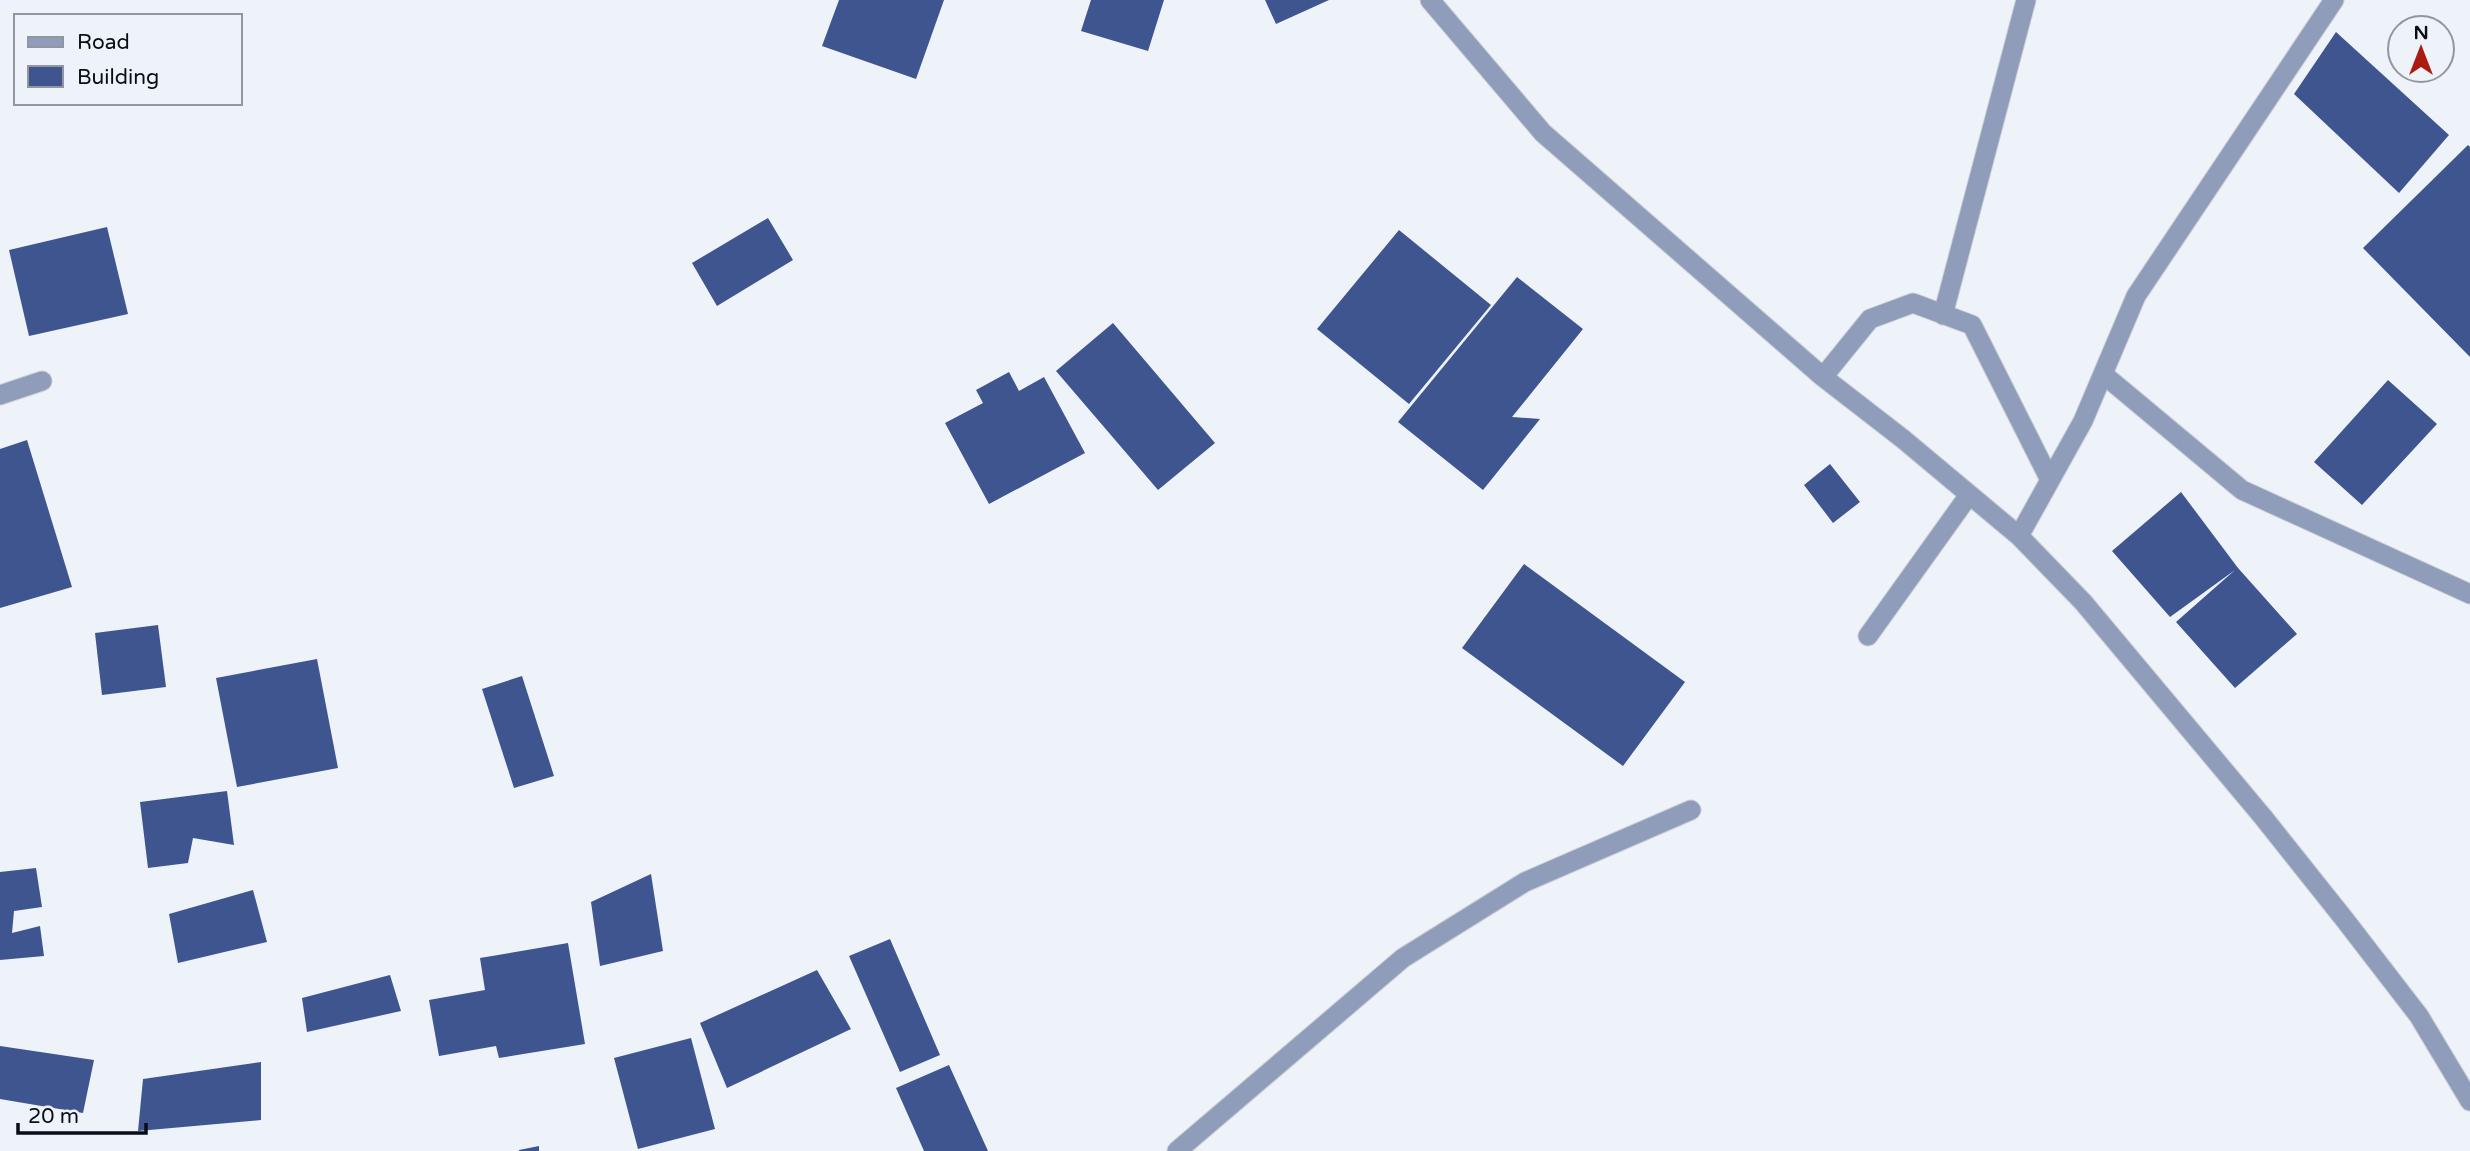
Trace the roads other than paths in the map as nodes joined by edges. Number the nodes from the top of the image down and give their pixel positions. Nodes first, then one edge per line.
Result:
1 (1430, 0) edge
2 (2026, 0) edge
3 (2334, 0) edge
4 (1943, 315) junction
5 (2103, 374) junction
6 (1823, 377) junction
7 (42, 381) dead end
8 (0, 395) edge
9 (2050, 480) junction
10 (1969, 495) junction
11 (2019, 536) junction
12 (2470, 593) edge
13 (1868, 636) dead end
14 (1691, 810) dead end
15 (2470, 1101) edge
16 (1177, 1151) edge

1 - 6 street
2 - 4 street
3 - 5 street
4 - 6 street
4 - 9 street
5 - 9 street
5 - 12 street
6 - 10 street
7 - 8 street
9 - 11 street
10 - 11 street
10 - 13 street
11 - 15 street
14 - 16 street

